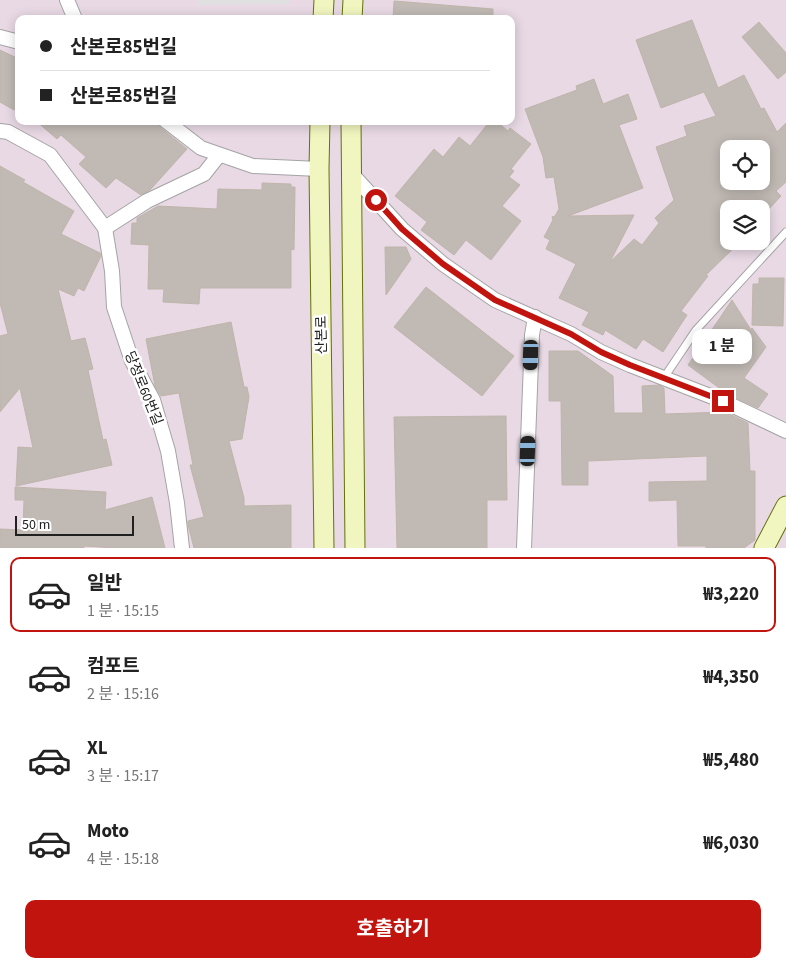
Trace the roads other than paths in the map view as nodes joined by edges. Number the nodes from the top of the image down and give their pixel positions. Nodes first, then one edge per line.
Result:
1 (67, 0) edge
2 (324, 0) edge
3 (353, 0) edge
4 (73, 15) edge
5 (323, 15) edge
6 (352, 15) edge
7 (0, 38) edge
8 (15, 41) edge
9 (171, 125) edge
10 (320, 125) edge
11 (351, 125) edge
12 (0, 131) edge
13 (219, 155) junction
14 (319, 169) junction
15 (350, 172) junction
16 (105, 228) junction
17 (786, 232) edge
18 (535, 317) junction
19 (663, 379) junction
20 (786, 432) edge
21 (786, 506) edge
22 (182, 548) edge
23 (324, 548) edge
24 (355, 548) edge
25 (524, 548) edge
26 (764, 548) edge

1 - 4 street
2 - 5 street
3 - 6 street
7 - 8 street
9 - 13 street
10 - 14 street, 산본로
11 - 15 street
12 - 16 street
13 - 14 street
13 - 16 street
14 - 23 street, 산본로
15 - 18 street
15 - 24 street
16 - 22 street, 당정로60번길
17 - 19 lane
18 - 19 street
18 - 25 street
19 - 20 street
21 - 26 street

